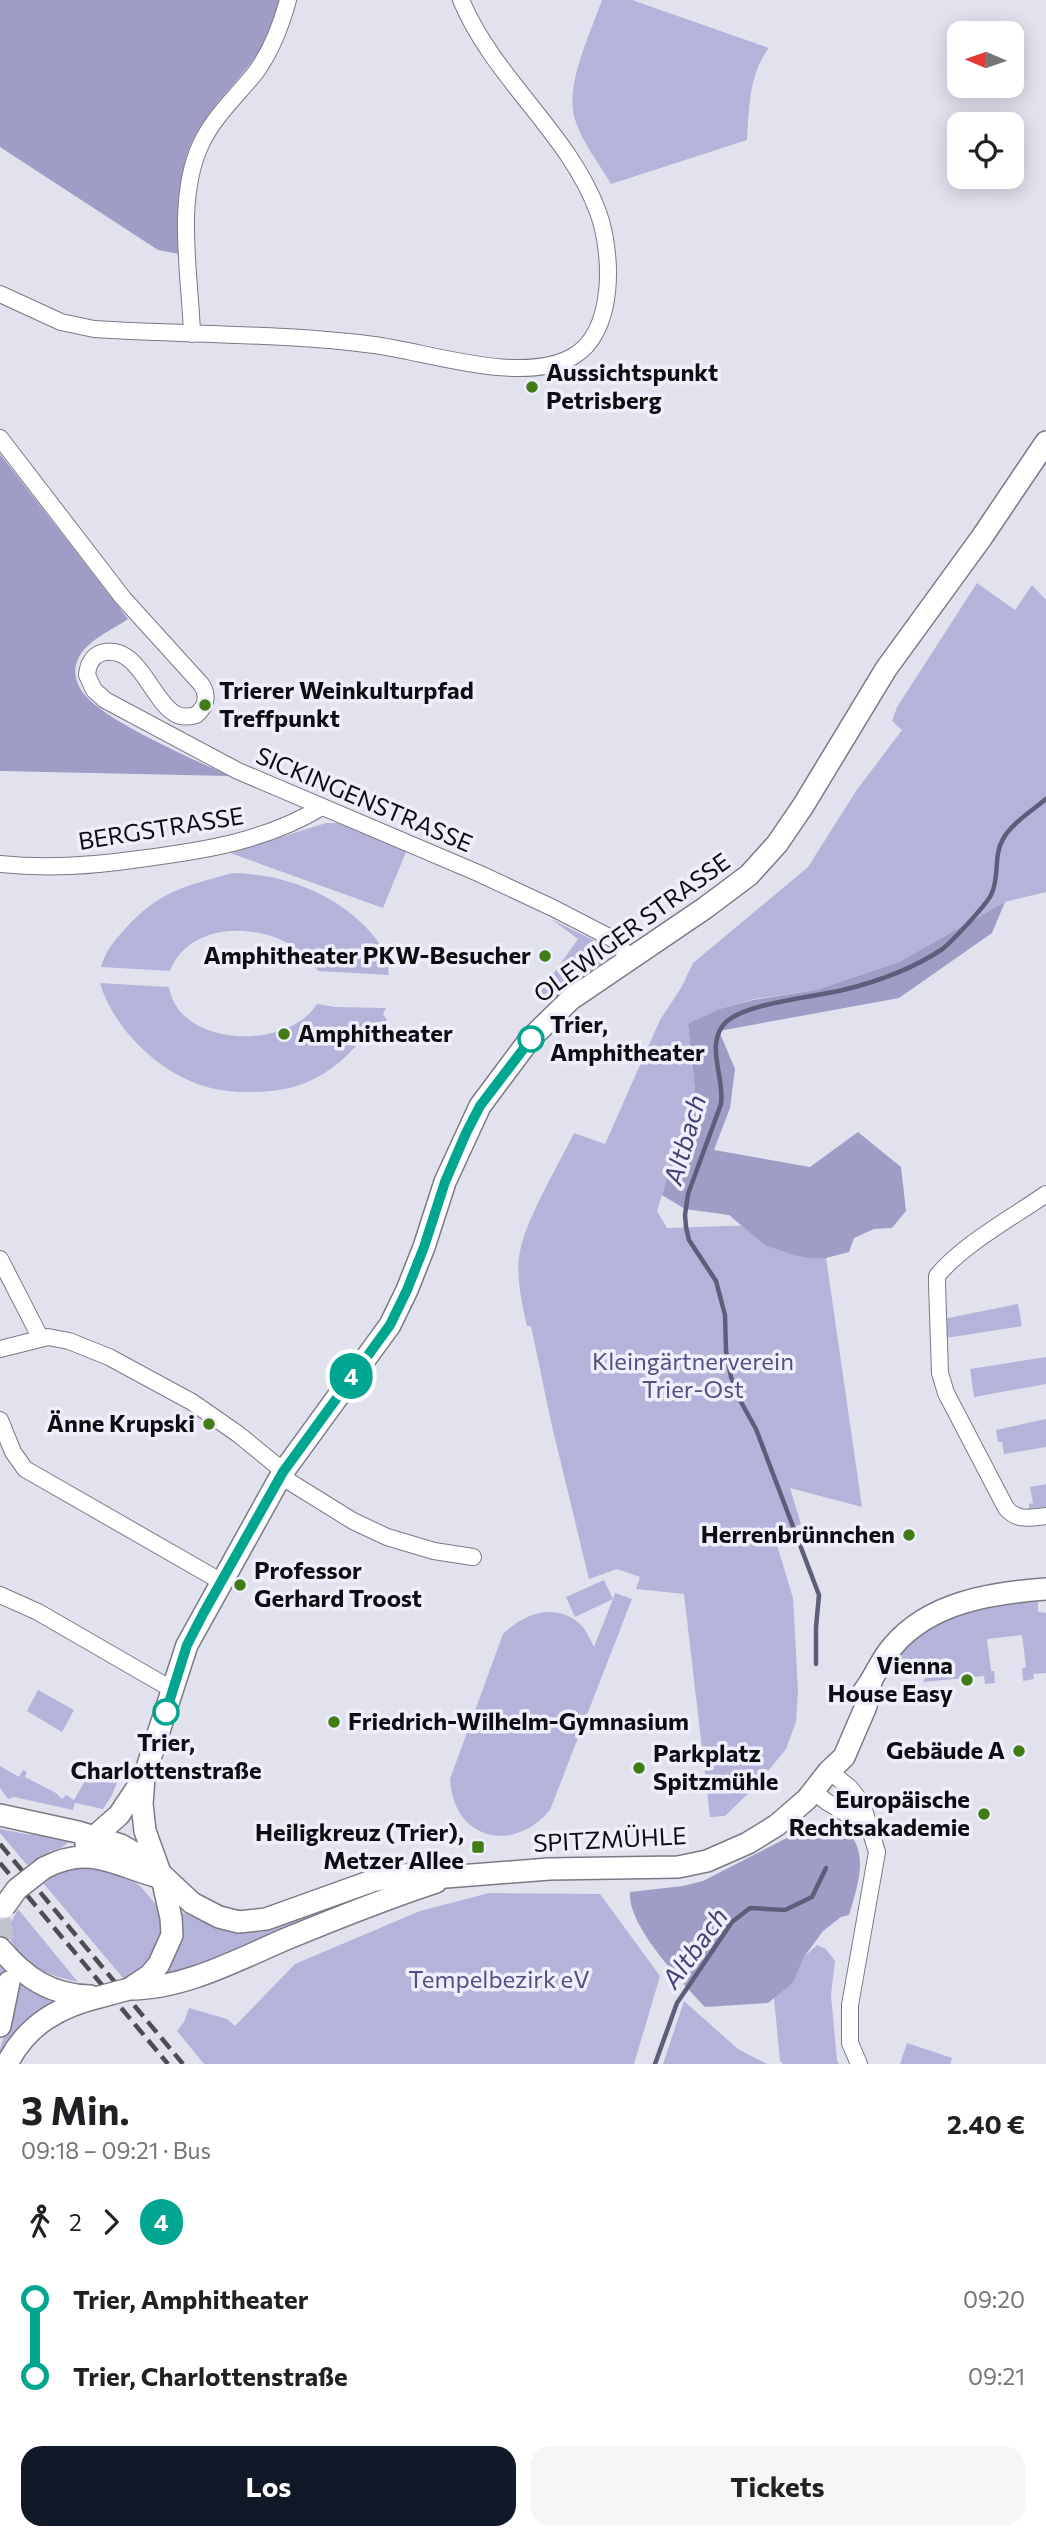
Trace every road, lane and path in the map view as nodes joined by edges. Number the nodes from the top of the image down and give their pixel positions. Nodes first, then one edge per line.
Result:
1 (288, 0) edge
2 (461, 0) edge
3 (0, 294) edge
4 (192, 334) junction
5 (0, 438) edge
6 (1046, 442) edge
7 (322, 807) junction
8 (0, 864) edge
9 (631, 960) junction
10 (1046, 1194) edge
11 (0, 1259) edge
12 (40, 1337) junction
13 (0, 1349) edge
14 (0, 1420) edge
15 (283, 1472) junction
16 (1046, 1516) edge
17 (473, 1557) dead end
18 (222, 1582) junction
19 (1046, 1589) edge
20 (1019, 1593) junction
21 (0, 1595) edge
22 (1046, 1597) edge
23 (173, 1690) junction
24 (829, 1771) junction
25 (144, 1777) junction
26 (814, 1792) junction
27 (0, 1815) edge
28 (868, 1827) junction
29 (96, 1837) junction
30 (54, 1863) junction
31 (446, 1877) junction
32 (162, 1878) junction
33 (2, 1910) edge
34 (0, 1948) tunnel mouth
35 (9, 1983) tunnel mouth
36 (129, 1989) junction
37 (103, 1996) junction
38 (0, 2026) edge
39 (6, 2064) edge
40 (859, 2064) edge

1 - 4 street
2 - 4 street
3 - 4 street
5 - 7 street, SICKINGENSTRASSE
6 - 9 main road, OLEWIGER STRASSE
7 - 8 street, BERGSTRASSE
7 - 9 street, SICKINGENSTRASSE
9 - 15 main road, OLEWIGER STRASSE
10 - 16 street
11 - 12 street
12 - 13 street
12 - 15 street
14 - 18 street
15 - 17 street
15 - 18 main road, OLEWIGER STRASSE
18 - 23 main road, OLEWIGER STRASSE
19 - 20 main road
20 - 22 main road
20 - 24 main road
21 - 23 street
23 - 25 main road, OLEWIGER STRASSE
24 - 26 main road, SPITZMÜHLE
24 - 28 street
25 - 29 main road
25 - 32 main road
26 - 28 street
26 - 31 main road, SPITZMÜHLE
27 - 29 main road, SPITZMÜHLE
28 - 40 street
29 - 30 main road
29 - 32 main road, SPITZMÜHLE
30 - 32 main road
30 - 33 main road, bridge
31 - 32 main road, SPITZMÜHLE
31 - 36 main road, SPITZMÜHLE
32 - 36 main road
34 - 37 main road
35 - 38 main road
36 - 37 main road, bridge
37 - 39 main road

